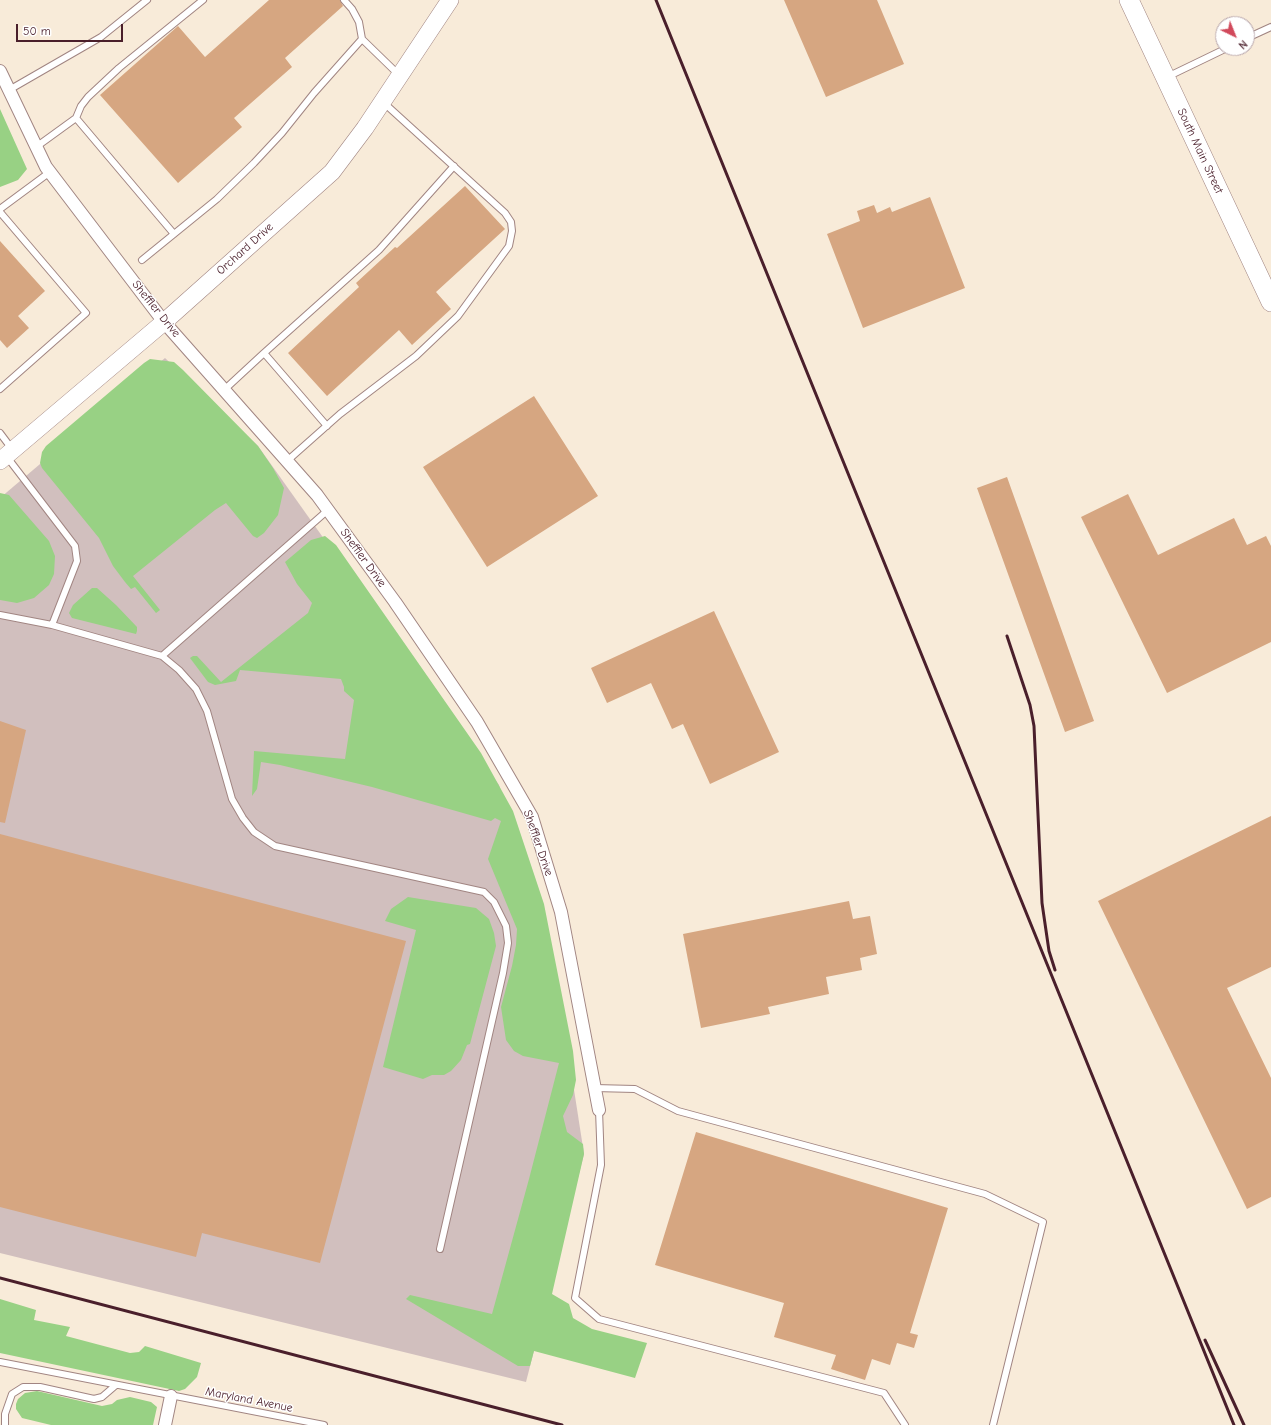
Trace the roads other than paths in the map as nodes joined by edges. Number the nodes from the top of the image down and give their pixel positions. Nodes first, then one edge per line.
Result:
1 (147, 0) edge
2 (203, 0) edge
3 (344, 0) edge
4 (450, 0) edge
5 (1129, 0) edge
6 (1271, 27) edge
7 (1255, 34) edge
8 (362, 39) junction
9 (1215, 54) edge
10 (0, 71) edge
11 (400, 75) junction
12 (1166, 77) junction
13 (10, 90) junction
14 (382, 102) junction
15 (76, 118) junction
16 (36, 147) junction
17 (454, 166) junction
18 (50, 172) junction
19 (0, 210) edge
20 (174, 234) junction
21 (142, 260) dead end
22 (1271, 302) edge
23 (164, 322) junction
24 (264, 353) junction
25 (0, 389) edge
26 (224, 390) junction
27 (327, 426) junction
28 (0, 434) edge
29 (6, 456) edge
30 (287, 461) junction
31 (328, 510) junction
32 (0, 615) edge
33 (52, 625) junction
34 (162, 656) junction
35 (594, 1088) junction
36 (599, 1110) joint
37 (440, 1249) dead end
38 (0, 1362) edge
39 (116, 1385) junction
40 (171, 1396) junction
41 (5, 1425) edge
42 (165, 1425) edge
43 (324, 1425) edge
44 (905, 1425) edge
45 (993, 1425) edge

1 - 13 lane
2 - 15 lane
3 - 8 lane
4 - 11 street, Orchard Drive
5 - 12 main road, South Main Street
6 - 7 lane
8 - 11 lane
8 - 20 lane
9 - 12 lane
10 - 13 street, Sheffler Drive
11 - 14 street, Orchard Drive
12 - 22 main road, South Main Street
13 - 16 street, Sheffler Drive
14 - 17 lane
14 - 23 street, Orchard Drive
15 - 16 lane
15 - 20 lane
16 - 18 street, Sheffler Drive
17 - 24 lane
17 - 27 lane
18 - 19 lane
18 - 23 street, Sheffler Drive
19 - 25 lane
20 - 21 lane
23 - 26 street, Sheffler Drive
23 - 29 street, Orchard Drive
24 - 26 lane
24 - 27 lane
26 - 30 street, Sheffler Drive
27 - 30 lane
28 - 29 lane
29 - 33 lane
30 - 31 street, Sheffler Drive
31 - 34 lane
31 - 35 street, Sheffler Drive
32 - 33 lane
33 - 34 lane
34 - 37 lane
35 - 36 street, Sheffler Drive
35 - 45 lane
36 - 44 lane
38 - 39 lane, Maryland Avenue
39 - 40 lane, Maryland Avenue
39 - 41 lane
40 - 42 street
40 - 43 lane, Maryland Avenue

